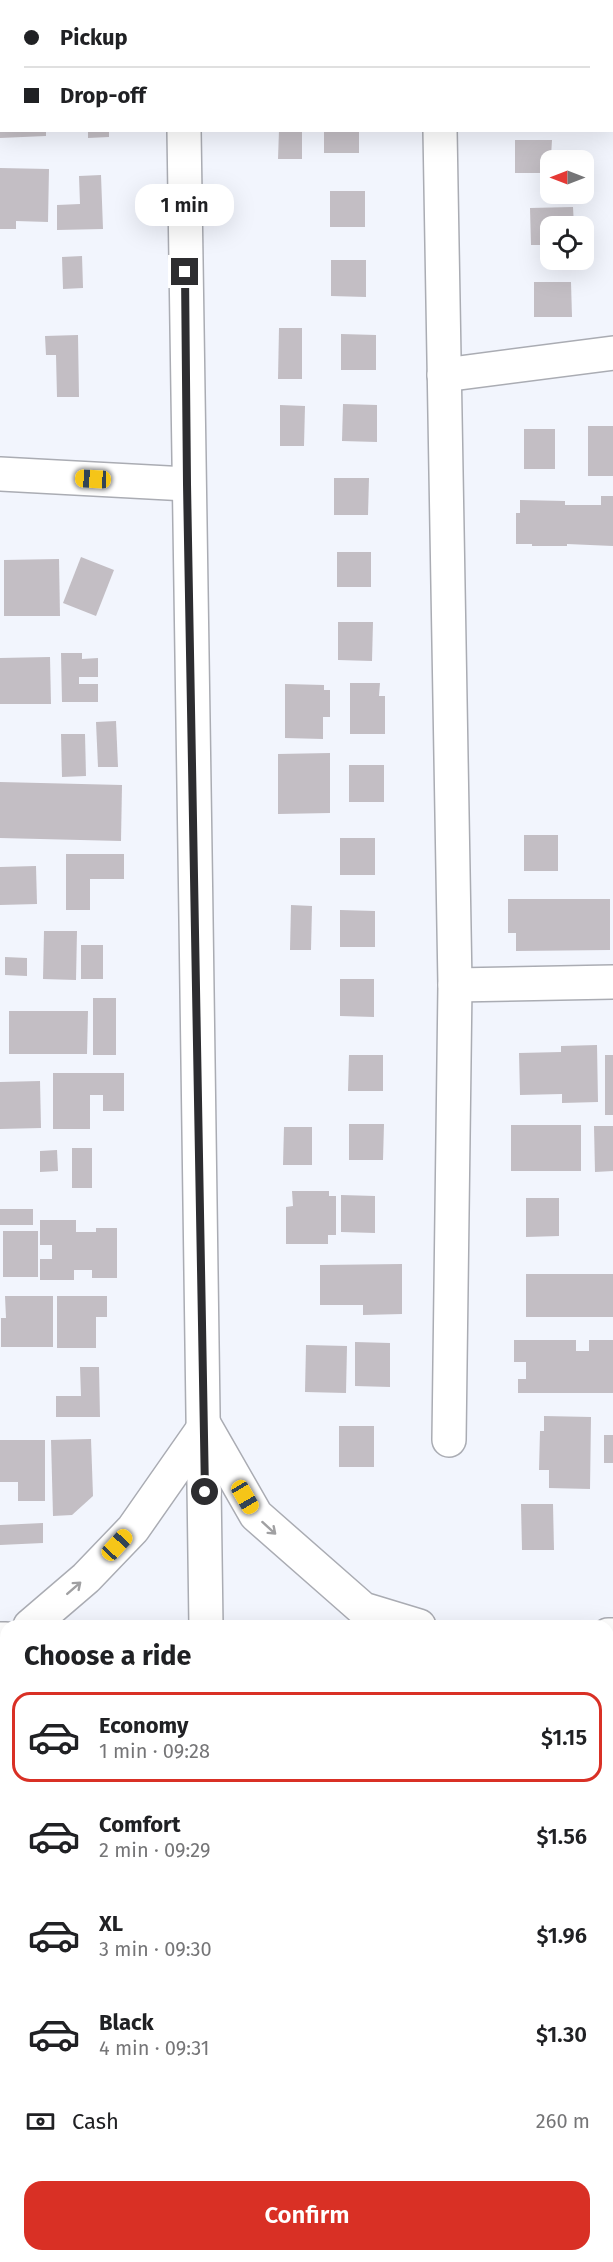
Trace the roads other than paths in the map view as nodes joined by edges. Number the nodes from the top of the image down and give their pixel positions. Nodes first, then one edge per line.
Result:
1 (184, 132) edge
2 (440, 132) edge
3 (613, 353) edge
4 (444, 375) junction
5 (0, 474) edge
6 (187, 484) junction
7 (613, 982) edge
8 (455, 985) junction
9 (205, 1426) junction
10 (449, 1440) dead end
11 (37, 1620) edge
12 (206, 1620) edge
13 (399, 1620) edge

1 - 6 street
2 - 4 street
3 - 4 street
4 - 8 street
5 - 6 street
6 - 9 street
7 - 8 street
8 - 10 street
11 -> 9 street
9 - 12 street
9 -> 13 street

